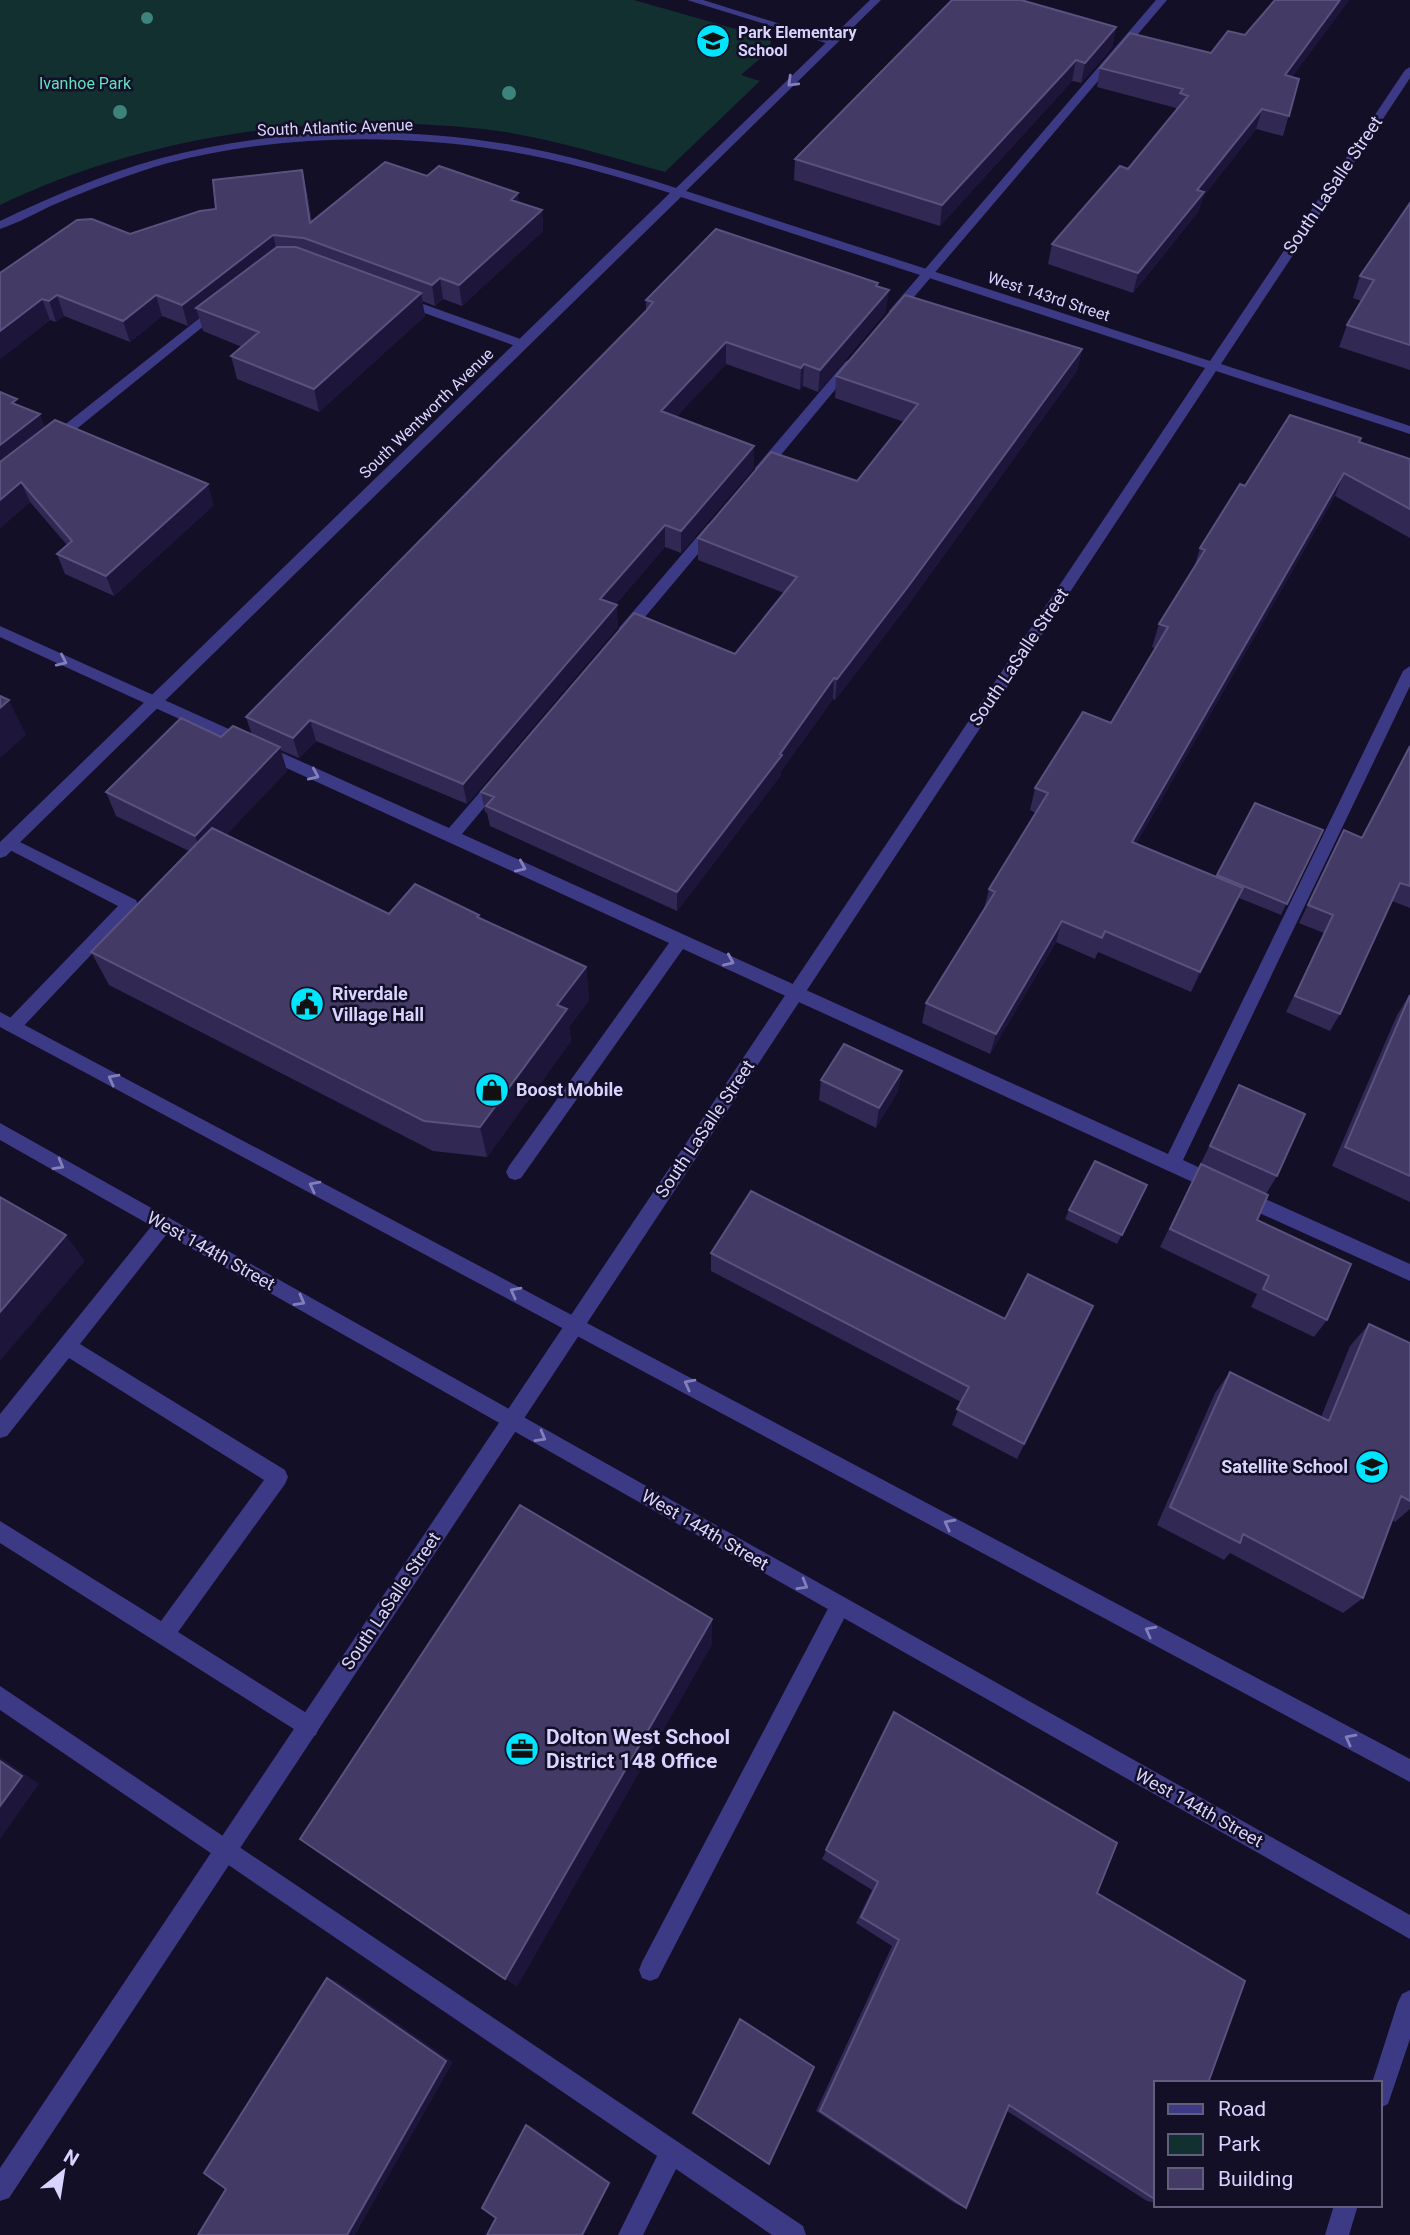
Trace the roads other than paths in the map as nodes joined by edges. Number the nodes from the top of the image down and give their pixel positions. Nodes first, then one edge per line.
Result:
1 (692, 0) edge
2 (876, 0) edge
3 (1162, 0) edge
4 (834, 41) junction
5 (1410, 70) edge
6 (678, 192) junction
7 (0, 225) edge
8 (928, 273) junction
9 (235, 297) edge
10 (394, 298) edge
11 (886, 322) edge
12 (523, 344) junction
13 (860, 354) edge
14 (1213, 366) junction
15 (1410, 430) edge
16 (43, 449) edge
17 (753, 479) edge
18 (727, 511) edge
19 (0, 631) edge
20 (611, 647) edge
21 (1410, 671) edge
22 (153, 703) junction
23 (505, 773) edge
24 (452, 836) junction
25 (5, 848) edge
26 (680, 940) junction
27 (797, 992) junction
28 (7, 1023) edge
29 (0, 1131) edge
30 (1172, 1164) junction
31 (515, 1172) dead end
32 (164, 1224) junction
33 (1410, 1273) edge
34 (576, 1324) junction
35 (66, 1346) junction
36 (511, 1420) junction
37 (0, 1429) edge
38 (0, 1531) edge
39 (839, 1606) junction
40 (164, 1634) junction
41 (0, 1697) edge
42 (308, 1727) junction
43 (1410, 1771) edge
44 (226, 1849) junction
45 (1410, 1928) edge
46 (650, 1970) dead end
47 (1410, 2002) edge
48 (1382, 2090) edge
49 (672, 2152) junction
50 (0, 2189) edge
51 (1345, 2207) edge
52 (630, 2235) edge
53 (794, 2235) edge
54 (1337, 2235) edge

1 - 4 street
2 - 4 street, South Wentworth Avenue
3 - 8 street
4 -> 6 street, South Wentworth Avenue
5 - 14 street, South LaSalle Street
6 - 7 street, South Atlantic Avenue
6 - 8 street, West 143rd Street
6 - 12 street, South Wentworth Avenue
8 - 11 street
8 - 14 street, West 143rd Street
9 - 16 street
10 - 12 street
12 - 22 street, South Wentworth Avenue
13 - 17 street
14 - 15 street, West 143rd Street
14 - 27 street, South LaSalle Street
18 - 20 street
19 -> 22 street
21 - 30 street
22 -> 24 street
22 - 25 street, South Wentworth Avenue
23 - 24 street
24 -> 26 street
25 - 28 street
26 -> 27 street
26 - 31 street
27 - 30 street
27 - 34 street, South LaSalle Street
34 -> 28 street
29 -> 32 street, West 144th Street
30 - 33 street
32 - 35 street
32 -> 36 street, West 144th Street
34 - 36 street, South LaSalle Street
43 -> 34 street
35 - 37 street
35 - 40 street
36 -> 39 street, West 144th Street
36 - 42 street, South LaSalle Street
38 - 40 street
39 - 45 street, West 144th Street
39 - 46 street
40 - 42 street
41 - 44 street
42 - 44 street, South LaSalle Street
44 - 49 street
44 - 50 street, South LaSalle Street
47 - 48 street
49 - 52 street
49 - 53 street
51 - 54 street

